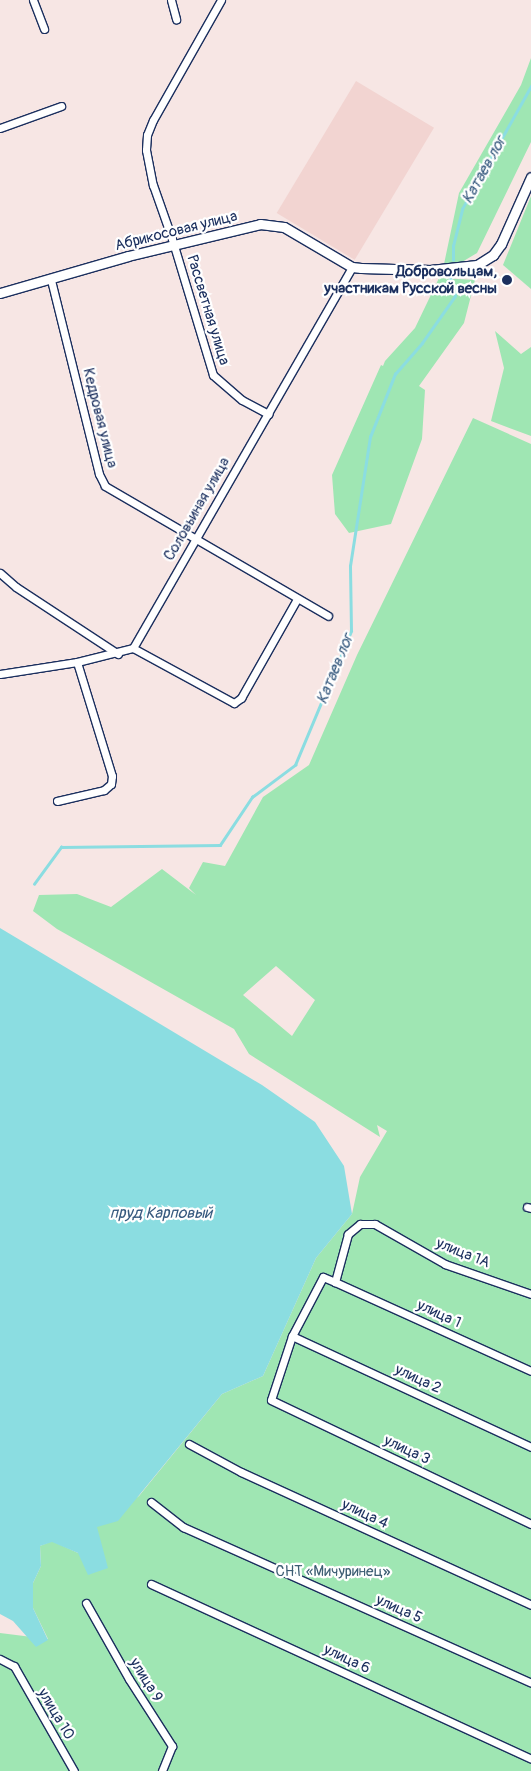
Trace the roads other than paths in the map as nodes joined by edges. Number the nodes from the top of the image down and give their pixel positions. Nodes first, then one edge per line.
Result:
1 (33, 0) edge
2 (171, 0) edge
3 (221, 0) edge
4 (176, 19) dead end
5 (44, 29) dead end
6 (61, 106) dead end
7 (0, 128) edge
8 (531, 177) edge
9 (174, 245) junction
10 (352, 267) junction
11 (51, 280) junction
12 (0, 293) edge
13 (268, 414) junction
14 (194, 540) junction
15 (0, 573) edge
16 (297, 599) junction
17 (328, 616) dead end
18 (133, 648) junction
19 (118, 654) junction
20 (77, 662) junction
21 (0, 674) edge
22 (57, 801) dead end
23 (335, 1282) junction
24 (531, 1294) edge
25 (292, 1336) junction
26 (531, 1372) edge
27 (190, 1444) dead end
28 (531, 1447) edge
29 (151, 1502) dead end
30 (531, 1524) edge
31 (150, 1584) dead end
32 (86, 1603) dead end
33 (531, 1605) edge
34 (0, 1659) edge
35 (531, 1683) edge
36 (531, 1759) edge
37 (74, 1771) edge
38 (162, 1771) edge

1 - 5 street
2 - 4 street
3 - 9 street, Рассветная улица
6 - 7 street
8 - 10 street
9 - 10 street, Абрикосовая улица
9 - 11 street, Абрикосовая улица
9 - 13 street, Рассветная улица
10 - 13 street, Соловьиная улица
11 - 12 street, Абрикосовая улица
11 - 14 street, Кедровая улица
13 - 14 street, Соловьиная улица
14 - 16 street, Кедровая улица
14 - 18 street, Соловьиная улица
15 - 19 street
16 - 17 street, Кедровая улица
16 - 18 street
18 - 19 street
19 - 20 street
20 - 21 street
20 - 22 street
23 - 24 street, улица 1А
23 - 25 street
23 - 26 street, улица 1
25 - 28 street, улица 2
25 - 30 street, улица 3
27 - 33 street, улица 4
29 - 35 street, улица 5
31 - 36 street, улица 6
32 - 38 street, улица 9
34 - 37 street, улица 10

